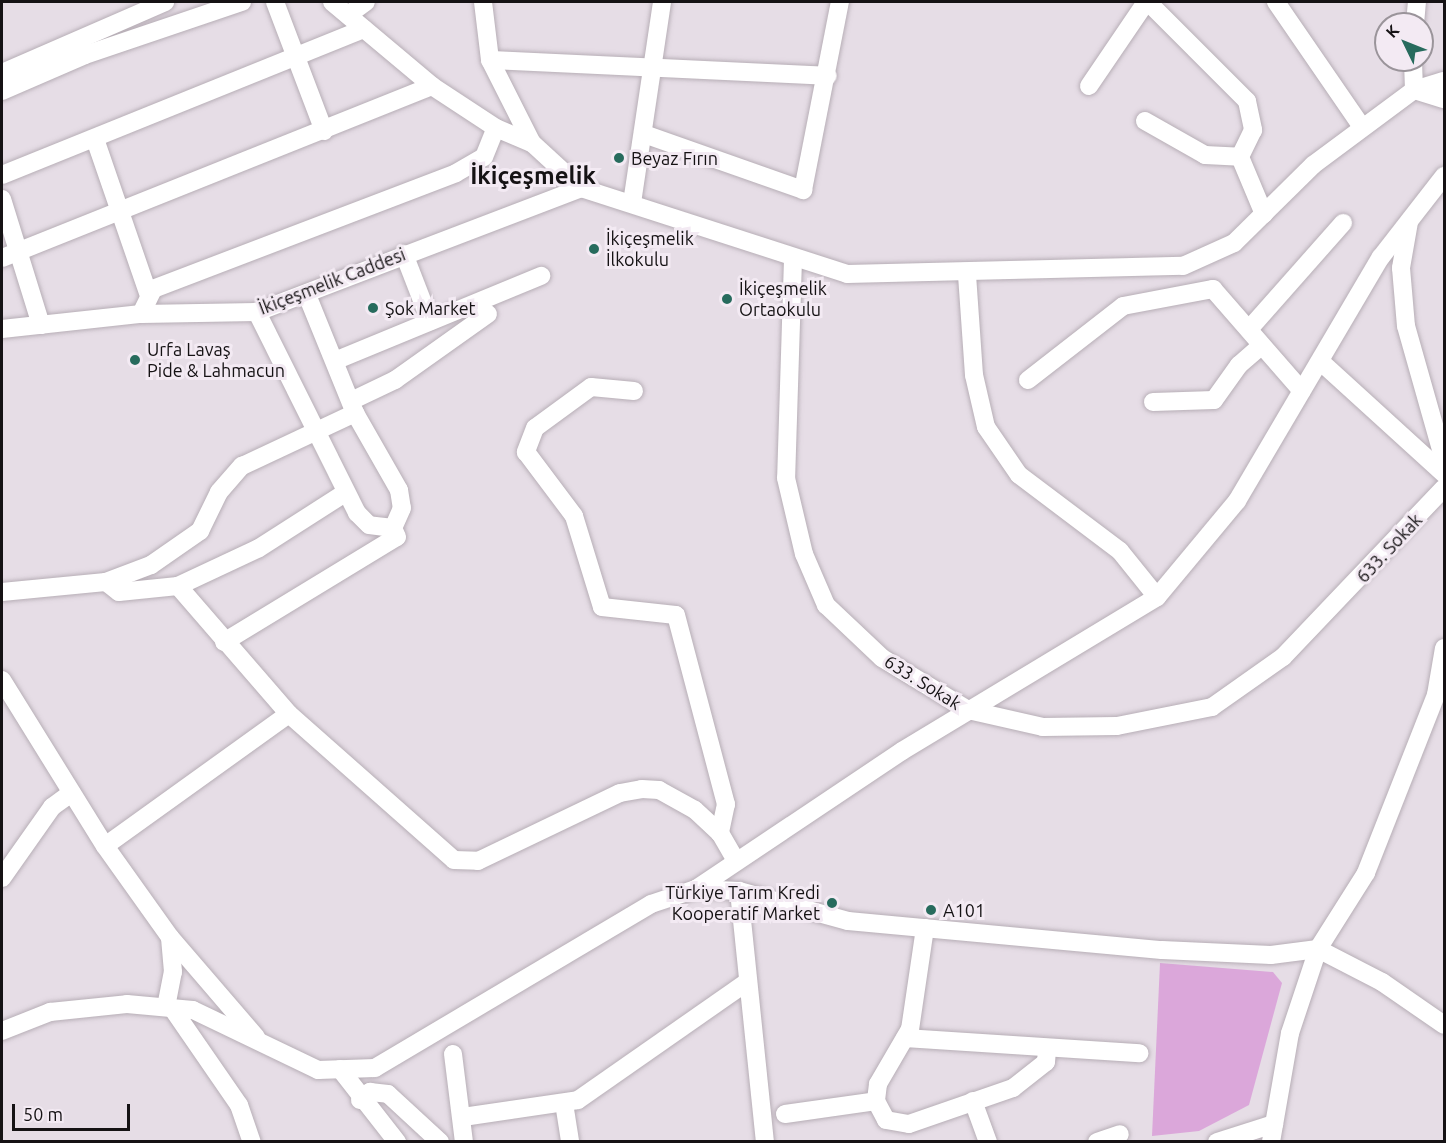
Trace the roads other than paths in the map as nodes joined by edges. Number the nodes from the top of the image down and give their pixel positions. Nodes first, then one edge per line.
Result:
1 (165, 2) edge
2 (242, 2) edge
3 (275, 2) edge
4 (332, 2) edge
5 (366, 2) edge
6 (483, 2) edge
7 (662, 2) edge
8 (840, 2) edge
9 (1147, 2) edge
10 (1276, 2) edge
11 (348, 15) junction
12 (364, 29) junction
13 (296, 57) junction
14 (490, 60) junction
15 (651, 70) junction
16 (1413, 72) edge
17 (2, 73) edge
18 (828, 76) junction
19 (1444, 81) edge
20 (432, 86) junction
21 (1089, 86) dead end
22 (1414, 90) junction
23 (2, 91) edge
24 (1444, 99) edge
25 (1144, 121) dead end
26 (496, 128) junction
27 (1362, 128) junction
28 (324, 131) junction
29 (644, 134) junction
30 (95, 139) junction
31 (532, 142) junction
32 (1239, 157) junction
33 (2, 175) edge
34 (1444, 176) edge
35 (581, 188) junction
36 (2, 199) edge
37 (632, 203) junction
38 (121, 213) junction
39 (1264, 214) junction
40 (1409, 221) junction
41 (1343, 223) dead end
42 (21, 252) junction
43 (404, 254) junction
44 (2, 258) edge
45 (793, 259) junction
46 (967, 274) junction
47 (541, 276) dead end
48 (148, 293) junction
49 (308, 295) junction
50 (257, 312) junction
51 (141, 314) junction
52 (488, 314) dead end
53 (430, 321) junction
54 (41, 325) junction
55 (1251, 327) junction
56 (2, 329) edge
57 (1260, 347) junction
58 (337, 360) junction
59 (1320, 361) junction
60 (1028, 380) dead end
61 (634, 391) dead end
62 (1302, 391) junction
63 (1153, 402) dead end
64 (353, 407) junction
65 (315, 432) junction
66 (1444, 460) edge
67 (1444, 474) edge
68 (1444, 488) edge
69 (345, 492) junction
70 (393, 528) junction
71 (106, 582) junction
72 (177, 586) junction
73 (2, 592) edge
74 (1157, 597) junction
75 (224, 642) junction
76 (1444, 648) edge
77 (2, 680) edge
78 (1440, 698) edge
79 (968, 710) junction
80 (288, 714) junction
81 (71, 793) junction
82 (720, 833) junction
83 (105, 846) junction
84 (735, 859) junction
85 (2, 878) edge
86 (696, 889) junction
87 (739, 891) junction
88 (925, 928) junction
89 (170, 937) junction
90 (1318, 949) junction
91 (747, 981) junction
92 (169, 1008) junction
93 (1444, 1026) edge
94 (2, 1031) edge
95 (905, 1038) junction
96 (261, 1043) junction
97 (1047, 1050) junction
98 (1140, 1053) dead end
99 (453, 1054) dead end
100 (340, 1070) junction
101 (360, 1100) junction
102 (876, 1101) junction
103 (973, 1101) junction
104 (564, 1103) junction
105 (785, 1114) dead end
106 (463, 1117) junction
107 (1120, 1134) dead end
108 (1272, 1137) edge
109 (252, 1142) edge
110 (397, 1142) edge
111 (440, 1142) edge
112 (464, 1142) edge
113 (570, 1142) edge
114 (765, 1142) edge
115 (988, 1142) edge
116 (1097, 1142) edge
117 (1216, 1142) edge

1 - 17 street
2 - 23 street
3 - 13 street
4 - 11 street
5 - 11 street
6 - 14 street
7 - 15 street
8 - 18 street
9 - 21 street
9 - 32 street
10 - 27 street
11 - 12 street
12 - 13 street
12 - 20 street
13 - 28 street
13 - 30 street
14 - 15 street
14 - 31 street
15 - 18 street
15 - 29 street
16 - 22 street
18 - 29 street
19 - 22 street
20 - 26 street
20 - 28 street
22 - 24 street
22 - 27 street
25 - 32 street
26 - 31 street
26 - 48 street
27 - 39 street
28 - 38 street
29 - 37 street
30 - 33 street
30 - 38 street
31 - 35 street
32 - 39 street
34 - 40 street
35 - 37 street
35 - 43 street, İkiçeşmelik Caddesi
36 - 42 street
37 - 45 street
38 - 42 street
38 - 48 street
39 - 46 street
40 - 59 street
40 - 66 street
41 - 55 street
42 - 44 street
42 - 54 street
43 - 49 street, İkiçeşmelik Caddesi
43 - 53 street
45 - 46 street
45 - 79 street, 633. Sokak
46 - 74 street
47 - 53 street
48 - 51 street
49 - 50 street, İkiçeşmelik Caddesi
49 - 58 street
50 - 51 street, İkiçeşmelik Caddesi
50 - 65 street
51 - 54 street, İkiçeşmelik Caddesi
52 - 64 street
53 - 58 street
54 - 56 street, İkiçeşmelik Caddesi
55 - 57 street
55 - 60 street
57 - 62 street
57 - 63 street
58 - 64 street
59 - 62 street
59 - 67 street
61 - 82 street
62 - 74 street
64 - 65 street
64 - 70 street
65 - 69 street
65 - 71 street
68 - 79 street, 633. Sokak
69 - 70 street
69 - 72 street
70 - 75 street
71 - 72 street
71 - 73 street
72 - 75 street
74 - 79 street
75 - 80 street
76 - 78 street
77 - 81 street
78 - 90 street
79 - 84 street
80 - 82 street
80 - 83 street
81 - 83 street
81 - 85 street
82 - 84 street
83 - 89 street
84 - 86 street
86 - 87 street
86 - 100 street
87 - 88 street
87 - 91 street
88 - 90 street
88 - 95 street
89 - 92 street
89 - 96 street
90 - 93 street
90 - 108 street
91 - 104 street
91 - 114 street
92 - 94 street
92 - 96 street
92 - 109 street
95 - 97 street
95 - 102 street
96 - 100 street
97 - 98 street
97 - 103 street
99 - 106 street
100 - 101 street
101 - 110 street
101 - 111 street
102 - 103 street
102 - 105 street
103 - 115 street
104 - 106 street
104 - 113 street
106 - 112 street
107 - 116 street
108 - 117 street

